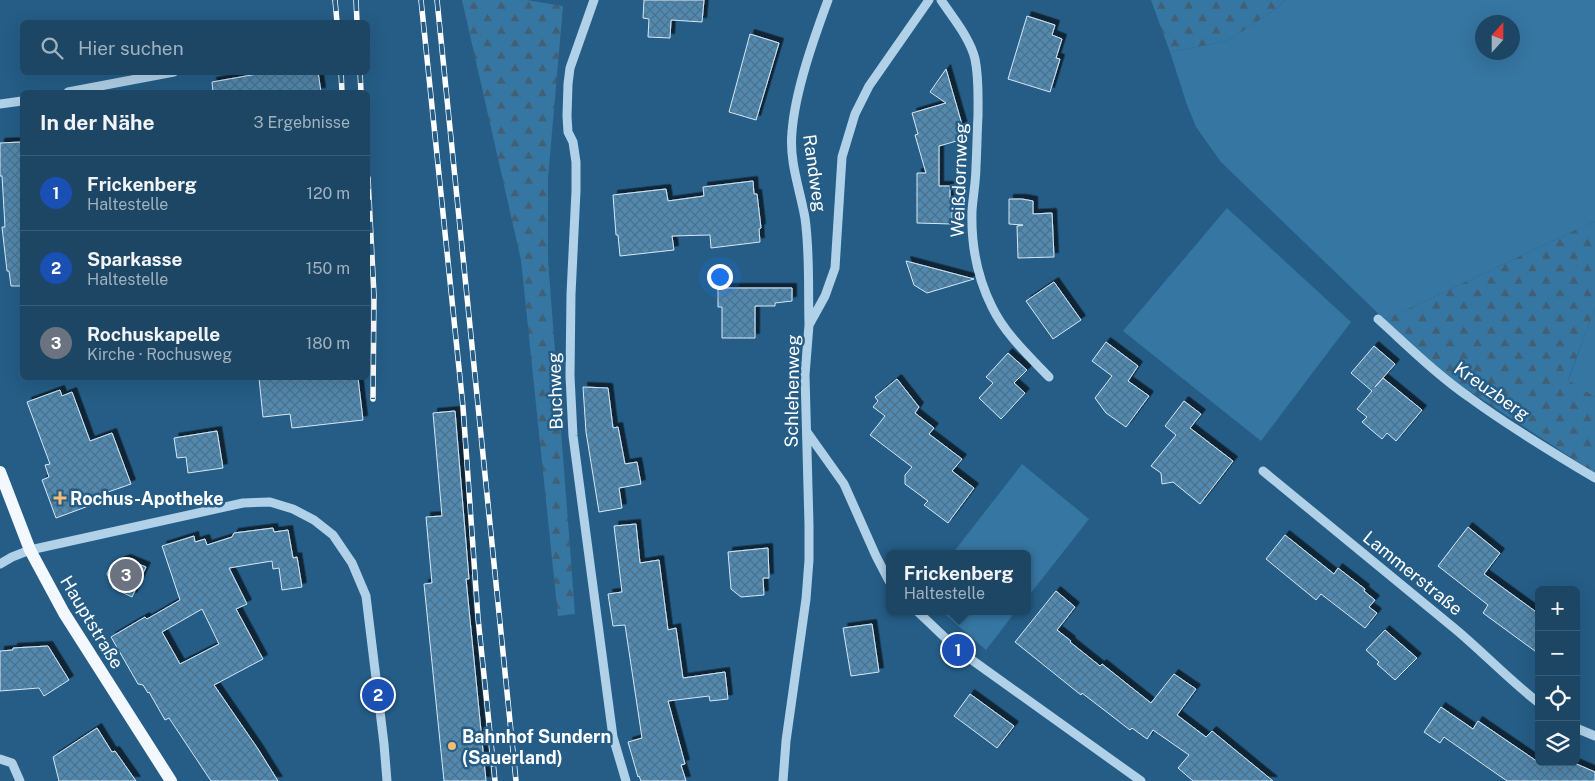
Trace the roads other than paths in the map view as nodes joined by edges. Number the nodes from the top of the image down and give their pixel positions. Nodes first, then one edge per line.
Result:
1 (594, 0) edge
2 (828, 0) edge
3 (929, 0) edge
4 (941, 0) edge
5 (158, 75) edge
6 (79, 90) edge
7 (20, 101) edge
8 (0, 104) edge
9 (1378, 319) dead end
10 (809, 325) junction
11 (1049, 378) dead end
12 (807, 432) junction
13 (1263, 471) dead end
14 (0, 472) edge
15 (1595, 478) edge
16 (30, 550) junction
17 (0, 564) edge
18 (886, 575) edge
19 (921, 615) edge
20 (1535, 699) edge
21 (1580, 730) edge
22 (1595, 736) edge
23 (0, 759) edge
24 (20, 781) edge
25 (171, 781) edge
26 (387, 781) edge
27 (626, 781) edge
28 (783, 781) edge
29 (1140, 781) edge

1 - 27 street, Buchweg
2 - 10 street, Randweg
3 - 10 street, Schlehenweg
4 - 11 street, Weißdornweg
5 - 6 street
7 - 8 street
9 - 15 street, Kreuzberg
10 - 12 street, Schlehenweg
12 - 18 street
12 - 28 street, Schlehenweg
13 - 20 street, Lammerstraße
14 - 16 main road, Hauptstraße
16 - 17 street
16 - 25 main road, Hauptstraße
16 - 26 street
19 - 29 street
21 - 22 street
23 - 24 street

